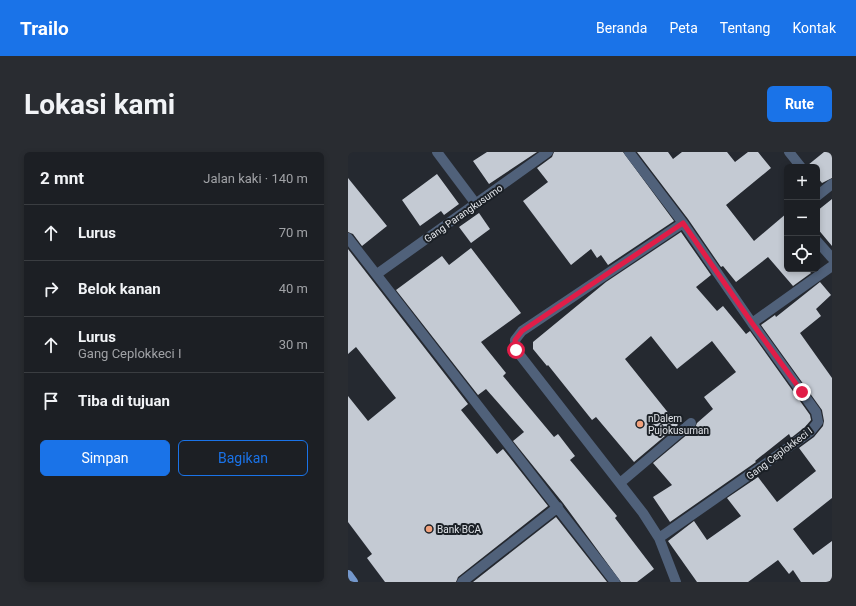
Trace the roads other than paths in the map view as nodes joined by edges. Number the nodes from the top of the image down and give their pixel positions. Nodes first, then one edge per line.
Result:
1 (437, 152) edge
2 (548, 152) edge
3 (629, 152) edge
4 (789, 152) edge
5 (799, 164) edge
6 (832, 184) edge
7 (820, 194) edge
8 (476, 204) junction
9 (683, 223) junction
10 (348, 238) edge
11 (820, 244) edge
12 (832, 258) edge
13 (832, 266) edge
14 (377, 274) junction
15 (752, 323) junction
16 (691, 423) dead end
17 (620, 483) junction
18 (558, 506) junction
19 (659, 538) junction
20 (348, 575) edge
21 (353, 582) edge
22 (462, 582) edge
23 (615, 582) edge
24 (676, 582) edge

1 - 8 street
2 - 8 street, Gang Parangkusumo
3 - 9 street, Gang Ceplokkeci I
4 - 5 street
6 - 7 street
8 - 14 street, Gang Parangkusumo
9 - 15 street, Gang Ceplokkeci I
9 - 17 street
10 - 14 street
11 - 12 street
13 - 15 street
14 - 18 street
15 - 19 street, Gang Ceplokkeci I
16 - 17 street
17 - 19 street
18 - 22 street
18 - 23 street
19 - 24 street
20 - 21 main road

